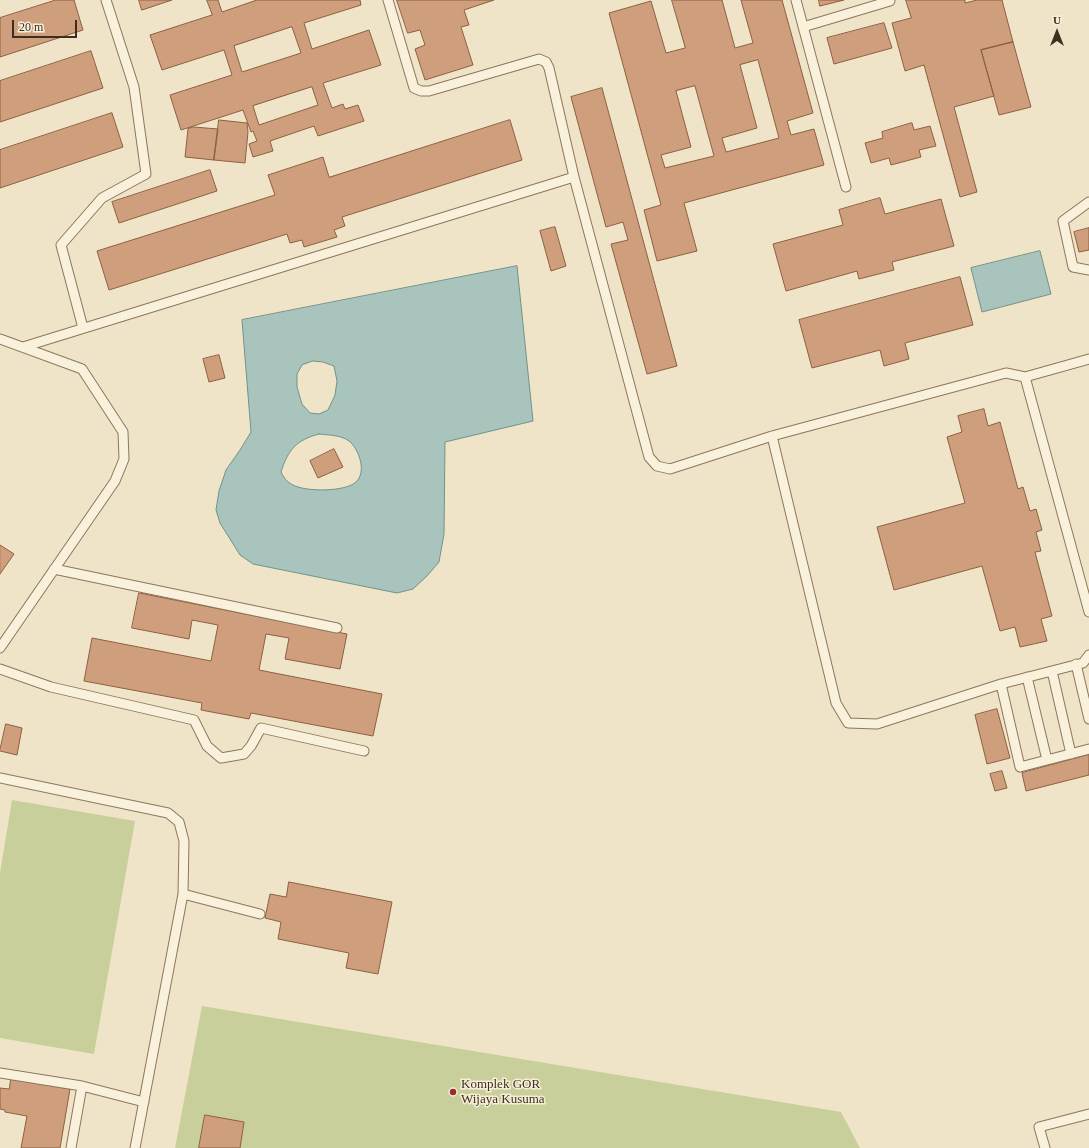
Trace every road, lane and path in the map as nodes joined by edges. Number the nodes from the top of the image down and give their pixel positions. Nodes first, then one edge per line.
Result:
1 (106, 0) edge
2 (388, 0) edge
3 (796, 0) edge
4 (890, 1) edge
5 (803, 27) junction
6 (574, 177) junction
7 (846, 187) dead end
8 (1089, 202) edge
9 (1089, 270) edge
10 (83, 328) junction
11 (0, 339) edge
12 (23, 347) junction
13 (1089, 359) edge
14 (1024, 377) junction
15 (772, 436) junction
16 (54, 569) junction
17 (1089, 612) edge
18 (337, 628) dead end
19 (0, 648) edge
20 (1089, 655) edge
21 (1076, 664) junction
22 (0, 669) edge
23 (1052, 671) junction
24 (1027, 677) junction
25 (1001, 684) junction
26 (1089, 719) edge
27 (1089, 749) edge
28 (364, 751) dead end
29 (1071, 754) junction
30 (1047, 760) junction
31 (0, 778) edge
32 (183, 894) junction
33 (260, 914) dead end
34 (0, 1073) edge
35 (82, 1086) junction
36 (144, 1102) junction
37 (1089, 1114) edge
38 (71, 1148) edge
39 (135, 1148) edge
40 (1045, 1148) edge

1 - 10 lane
2 - 6 lane
3 - 5 lane
4 - 5 lane
5 - 7 lane
6 - 10 lane
6 - 15 lane
8 - 9 lane
10 - 12 lane
11 - 12 lane
12 - 16 lane
13 - 14 lane
14 - 15 lane
14 - 17 lane
15 - 25 lane
16 - 18 lane
16 - 19 lane
20 - 21 lane
21 - 23 lane
21 - 26 lane
22 - 28 lane
23 - 24 lane
23 - 29 lane
24 - 25 lane
24 - 30 lane
25 - 30 lane
27 - 29 lane
29 - 30 lane
31 - 32 lane
32 - 33 lane
32 - 36 lane
34 - 35 lane
35 - 36 lane
35 - 38 lane
36 - 39 lane
37 - 40 lane

